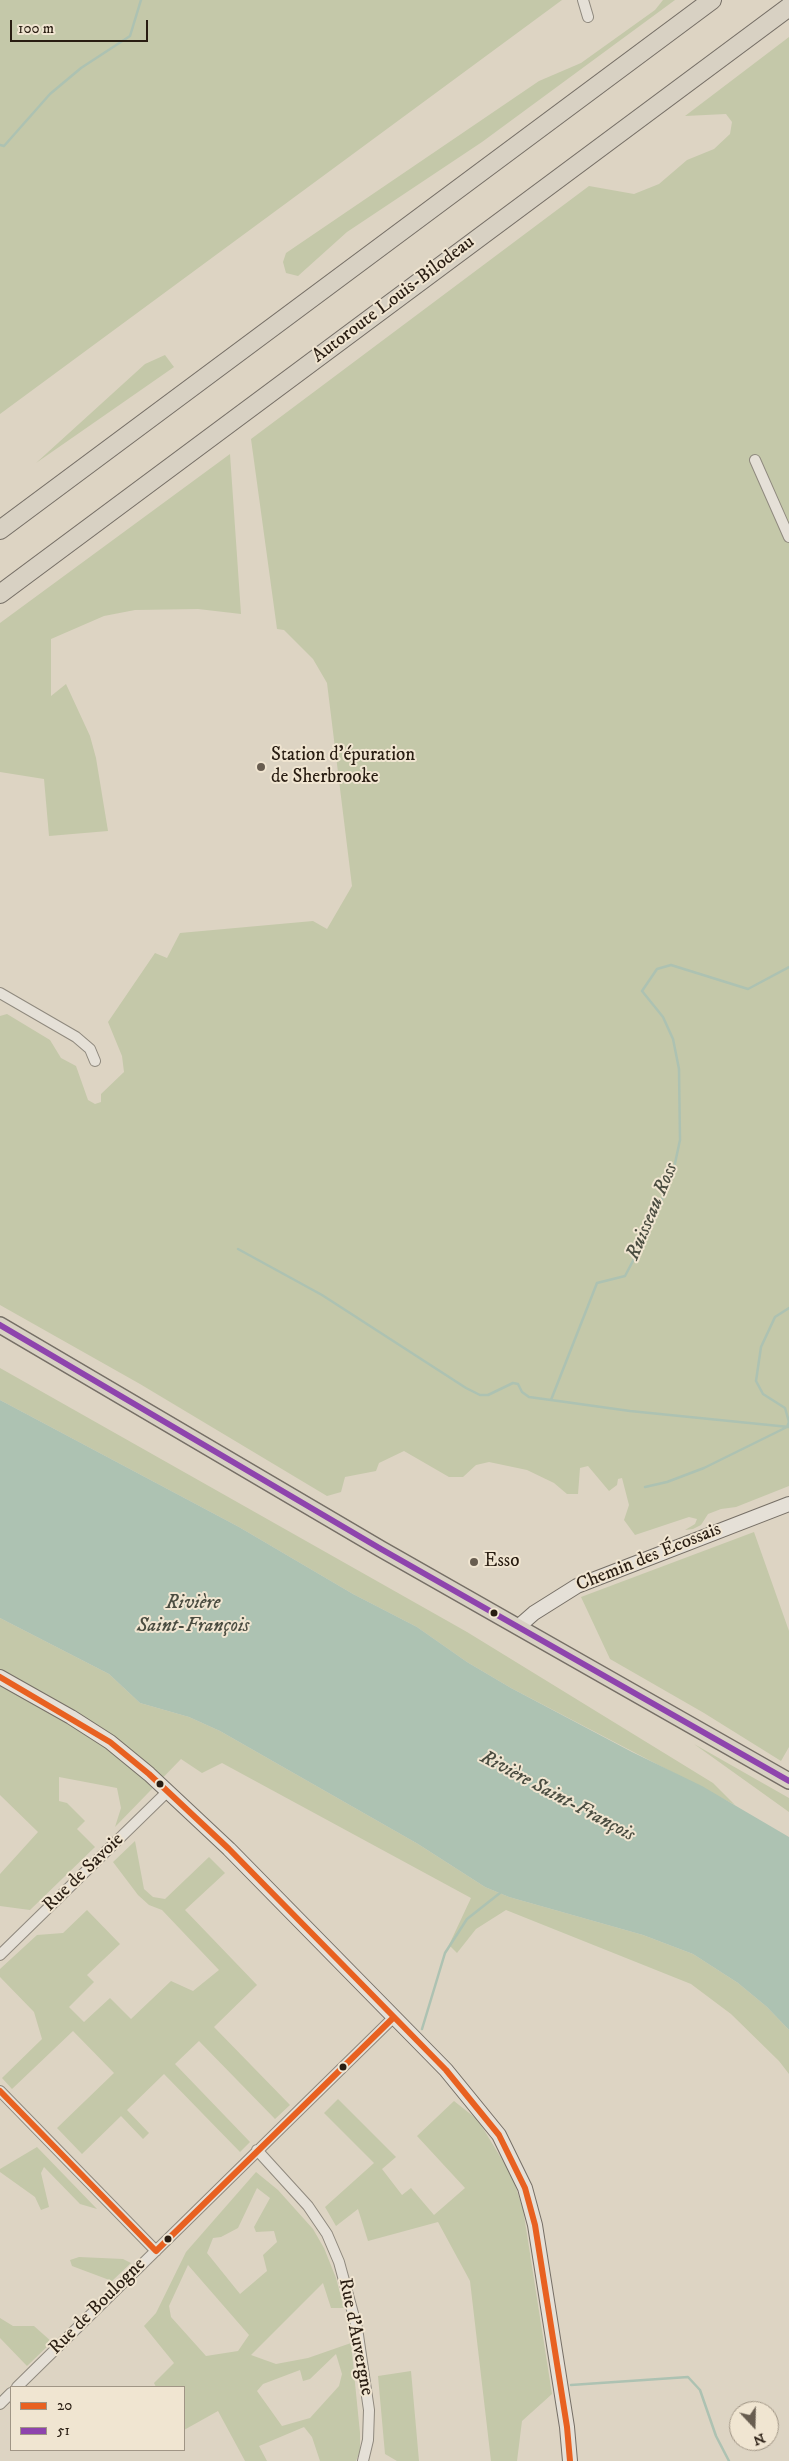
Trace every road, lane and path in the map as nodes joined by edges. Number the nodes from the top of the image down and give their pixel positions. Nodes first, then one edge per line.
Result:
1 (583, 0) edge
2 (712, 0) edge
3 (789, 7) edge
4 (588, 17) dead end
5 (754, 460) dead end
6 (0, 530) edge
7 (789, 538) edge
8 (0, 594) edge
9 (0, 993) edge
10 (95, 1061) dead end
11 (0, 1325) edge
12 (789, 1504) edge
13 (518, 1627) junction
14 (0, 1677) edge
15 (789, 1781) edge
16 (168, 1792) junction
17 (0, 1955) edge
18 (394, 2017) junction
19 (0, 2091) edge
20 (257, 2150) junction
21 (156, 2251) junction
22 (18, 2386) edge
23 (10, 2394) edge
24 (0, 2404) edge
25 (363, 2461) edge
26 (570, 2461) edge

1 - 4 street
2 - 6 highway
3 - 8 highway, Autoroute Louis-Bilodeau
5 - 7 street
9 - 10 street
11 - 13 main road
12 - 13 street, Chemin des Écossais
13 - 15 main road
14 - 16 street
16 - 17 street, Rue de Savoie
16 - 18 street
18 - 20 street, Rue de Boulogne
18 - 26 street
19 - 21 street
20 - 21 street, Rue de Boulogne
20 - 25 street, Rue d'Auvergne
21 - 22 street, Rue de Boulogne
23 - 24 street

